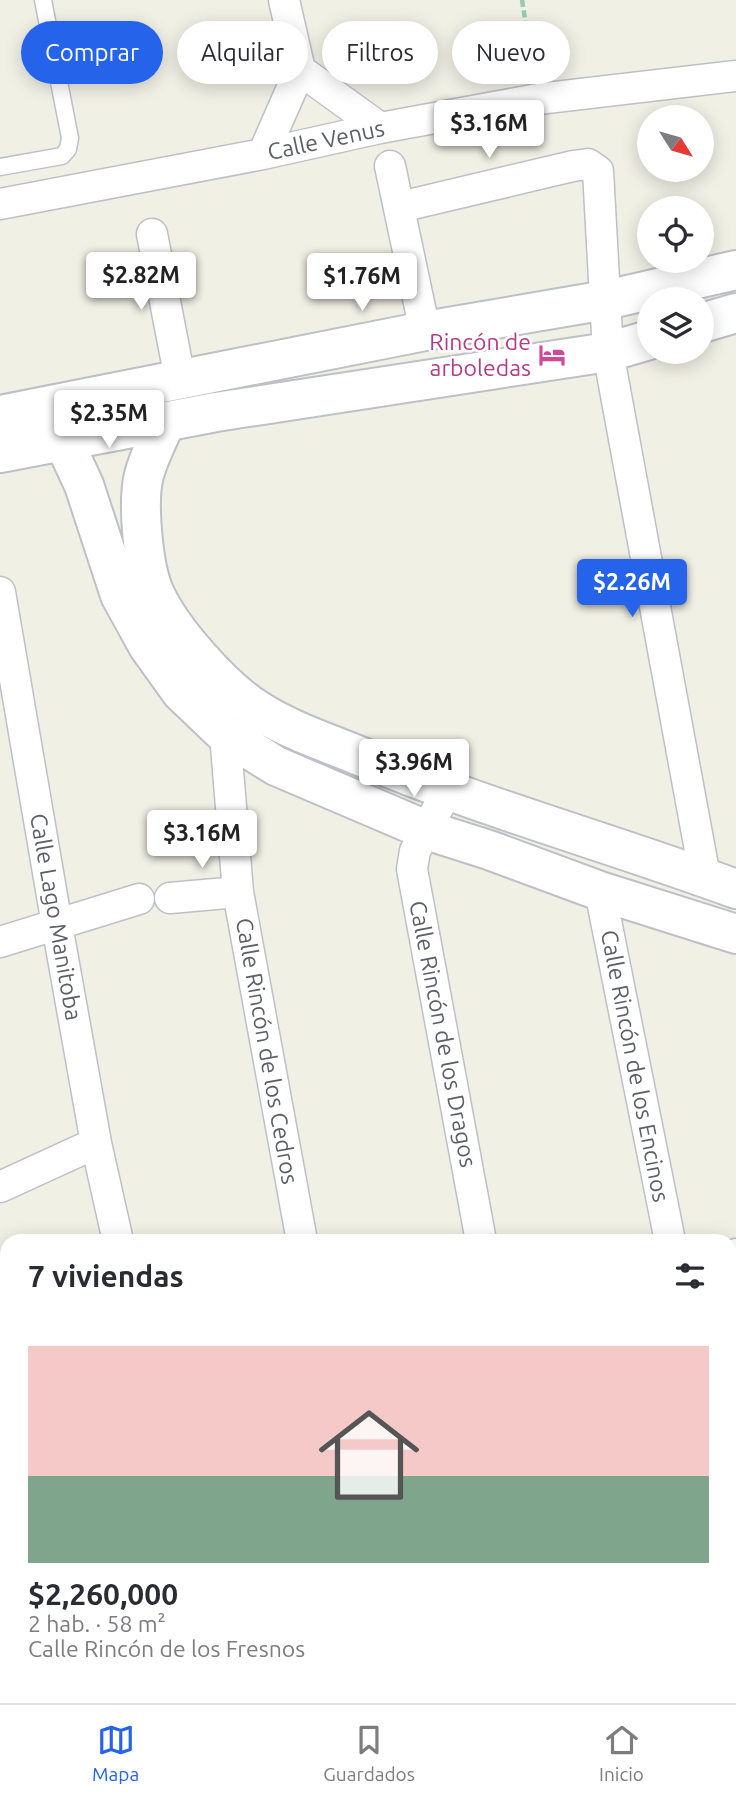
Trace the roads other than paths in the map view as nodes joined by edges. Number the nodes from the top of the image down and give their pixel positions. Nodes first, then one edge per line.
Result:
1 (43, 0) edge
2 (284, 0) edge
3 (289, 21) edge
4 (308, 76) edge
5 (736, 76) edge
6 (294, 84) edge
7 (380, 128) junction
8 (262, 154) junction
9 (390, 166) dead end
10 (0, 167) edge
11 (0, 204) edge
12 (400, 207) junction
13 (152, 234) dead end
14 (736, 270) edge
15 (606, 300) junction
16 (736, 313) edge
17 (714, 319) edge
18 (425, 331) junction
19 (637, 344) edge
20 (608, 352) junction
21 (202, 389) junction
22 (0, 415) edge
23 (166, 421) junction
24 (63, 440) junction
25 (0, 453) edge
26 (144, 475) junction
27 (84, 485) junction
28 (0, 592) edge
29 (3, 623) edge
30 (225, 734) junction
31 (447, 791) junction
32 (500, 810) junction
33 (426, 830) junction
34 (489, 850) junction
35 (720, 883) edge
36 (600, 891) junction
37 (238, 892) junction
38 (170, 898) dead end
39 (139, 899) dead end
40 (57, 925) junction
41 (736, 934) edge
42 (0, 942) edge
43 (96, 1143) junction
44 (0, 1187) edge
45 (116, 1234) edge
46 (301, 1234) edge
47 (480, 1234) edge
48 (669, 1234) edge

1 - 10 lane
2 - 3 street
4 - 7 street
5 - 7 street, Calle Venus
6 - 8 street
7 - 8 street, Calle Venus
8 - 11 street, Calle Venus
9 - 12 street
12 - 15 street
12 - 18 street
13 - 21 street
14 - 15 street
15 - 18 street
15 - 20 street
16 - 17 street
18 - 21 street
19 - 20 street
20 - 21 street
20 - 35 street
21 - 22 street
21 - 23 street
23 - 24 street
23 - 26 street
24 - 25 street
24 - 27 street
26 - 27 street
26 - 31 street
27 - 30 street
28 - 29 street, Calle Lago Manitoba
29 - 40 street, Calle Lago Manitoba
30 - 33 street
30 - 37 street, Calle Rincón de los Cedros
31 - 32 street
31 - 33 street, Calle Rincón de los Dragos
32 - 34 street
32 - 35 street
33 - 34 street
33 - 47 street, Calle Rincón de los Dragos
34 - 36 street
36 - 41 street
36 - 48 street, Calle Rincón de los Encinos
37 - 38 street
37 - 46 street, Calle Rincón de los Cedros
39 - 40 street
40 - 42 street
40 - 43 street, Calle Lago Manitoba
43 - 44 street
43 - 45 street, Calle Lago Manitoba

